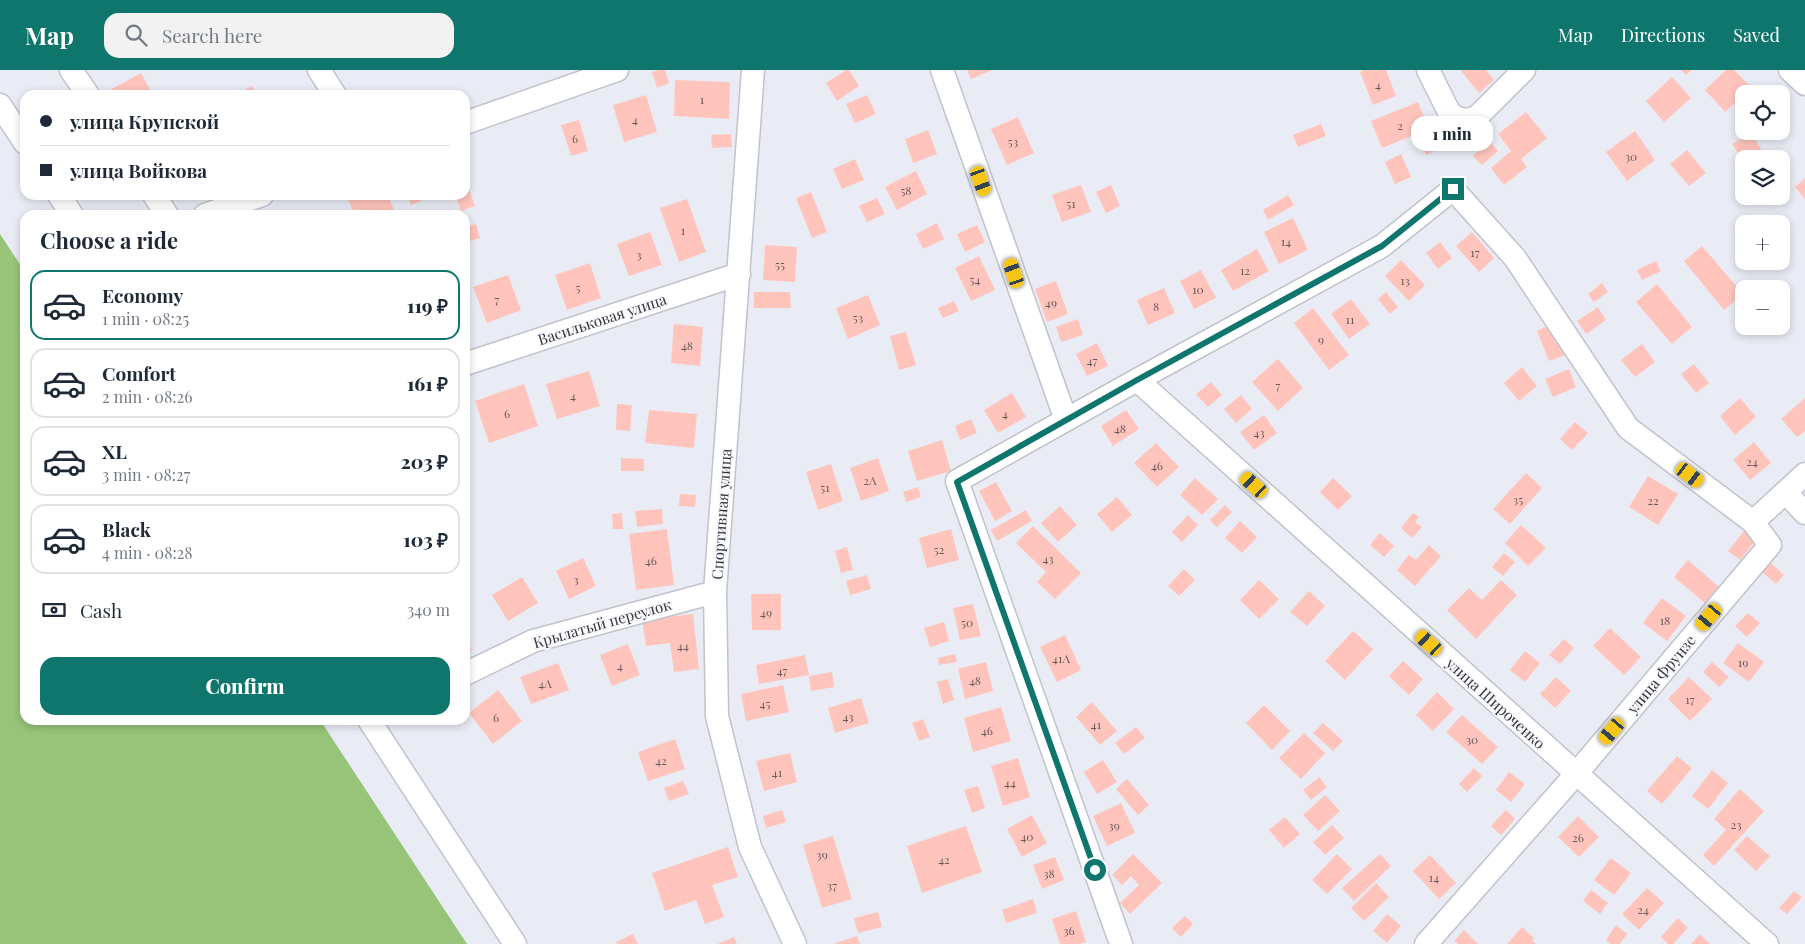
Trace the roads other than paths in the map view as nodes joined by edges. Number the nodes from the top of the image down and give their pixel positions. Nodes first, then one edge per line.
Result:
1 (71, 70) edge
2 (319, 70) edge
3 (617, 70) edge
4 (752, 70) edge
5 (942, 70) edge
6 (1428, 70) edge
7 (1524, 70) edge
8 (1790, 70) edge
9 (593, 74) edge
10 (1805, 84) edge
11 (85, 90) edge
12 (332, 90) edge
13 (0, 105) edge
14 (470, 122) edge
15 (20, 135) edge
16 (248, 200) edge
17 (219, 210) edge
18 (739, 274) junction
19 (470, 362) edge
20 (1137, 380) junction
21 (1066, 420) junction
22 (1805, 474) edge
23 (1786, 493) junction
24 (1805, 513) edge
25 (1753, 522) junction
26 (715, 592) junction
27 (470, 672) edge
28 (372, 725) edge
29 (1576, 774) junction
30 (515, 944) edge
31 (796, 944) edge
32 (1121, 944) edge
33 (1426, 944) edge
34 (1767, 944) edge

1 - 11 street
2 - 12 street
3 - 9 street
4 - 18 street, Спортивная улица
5 - 21 street
6 - 7 street
8 - 10 street
9 - 14 street
13 - 15 street
16 - 17 street
18 - 19 street, Васильковая улица
18 - 26 street, Спортивная улица
20 - 21 street
20 - 25 street
20 - 29 street, улица Широченко
21 - 32 street
22 - 23 street
23 - 24 street
23 - 25 street
25 - 29 street, улица Фрунзе
26 - 27 street, Крылатый переулок
26 - 31 street, Спортивная улица
28 - 30 street
29 - 33 street, улица Фрунзе
29 - 34 street, улица Широченко

